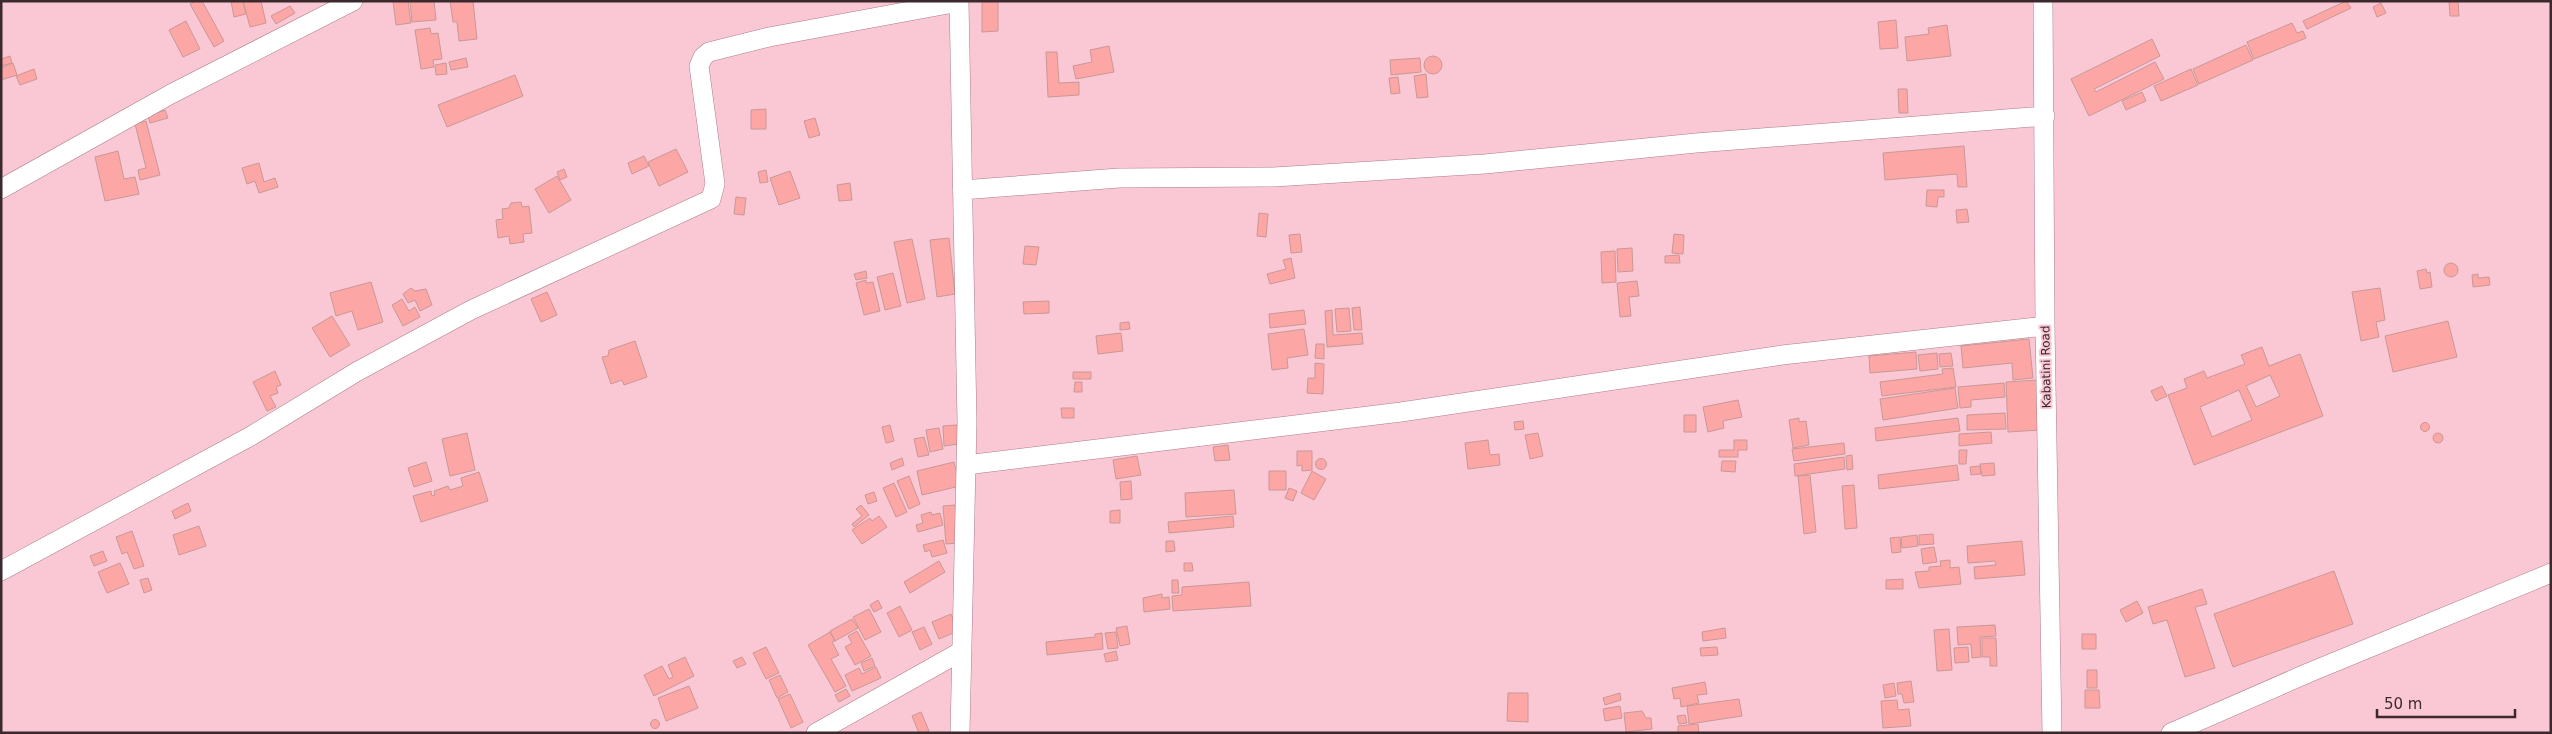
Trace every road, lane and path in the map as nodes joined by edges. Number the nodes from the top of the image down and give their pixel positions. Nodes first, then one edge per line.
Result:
1 (353, 1) edge
2 (2043, 1) edge
3 (959, 2) edge
4 (2045, 116) junction
5 (1, 189) edge
6 (962, 190) junction
7 (2045, 326) junction
8 (966, 465) junction
9 (1, 571) edge
10 (2551, 573) edge
11 (962, 651) junction
12 (816, 733) edge
13 (960, 733) edge
14 (2052, 733) edge
15 (2171, 733) edge

1 - 5 street
2 - 4 street, Kabatini Road
3 - 6 street
3 - 9 street
4 - 6 street
4 - 7 street, Kabatini Road
6 - 8 street
7 - 8 street
7 - 14 street, Kabatini Road
8 - 11 street
10 - 15 street
11 - 12 street
11 - 13 street

